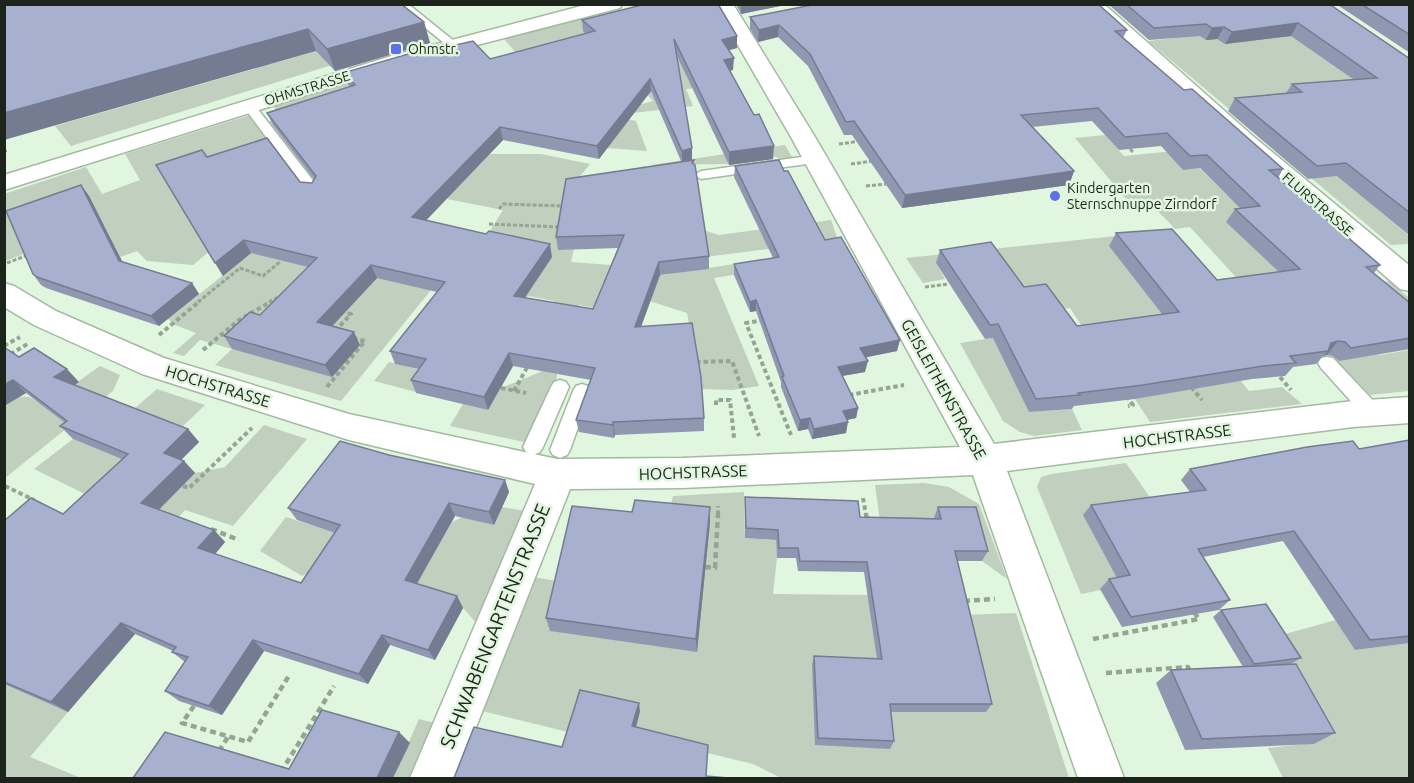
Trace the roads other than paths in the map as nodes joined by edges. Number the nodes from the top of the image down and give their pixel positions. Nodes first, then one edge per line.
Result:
1 (401, 4) edge
2 (613, 4) edge
3 (1092, 4) edge
4 (738, 16) edge
5 (453, 45) junction
6 (249, 106) junction
7 (822, 157) junction
8 (701, 175) dead end
9 (4, 183) edge
10 (313, 190) edge
11 (1410, 282) edge
12 (4, 293) edge
13 (1327, 363) edge
14 (560, 387) dead end
15 (582, 391) dead end
16 (1410, 410) edge
17 (1373, 413) junction
18 (550, 457) junction
19 (984, 460) junction
20 (433, 778) edge
21 (1101, 778) edge

1 - 5 lane
2 - 5 street, OHMSTRASSE
3 - 11 street, FLURSTRASSE
4 - 7 street, GEISLEITHENSTRASSE
5 - 6 street, OHMSTRASSE
6 - 9 street, OHMSTRASSE
6 - 10 lane
7 - 8 lane
7 - 19 street, GEISLEITHENSTRASSE
12 - 18 street, HOCHSTRASSE
13 - 17 lane
14 - 18 lane
15 - 18 lane
16 - 17 street, HOCHSTRASSE
17 - 19 street, HOCHSTRASSE
18 - 19 street, HOCHSTRASSE
18 - 20 street, SCHWABENGARTENSTRASSE
19 - 21 street, GEISLEITHENSTRASSE

